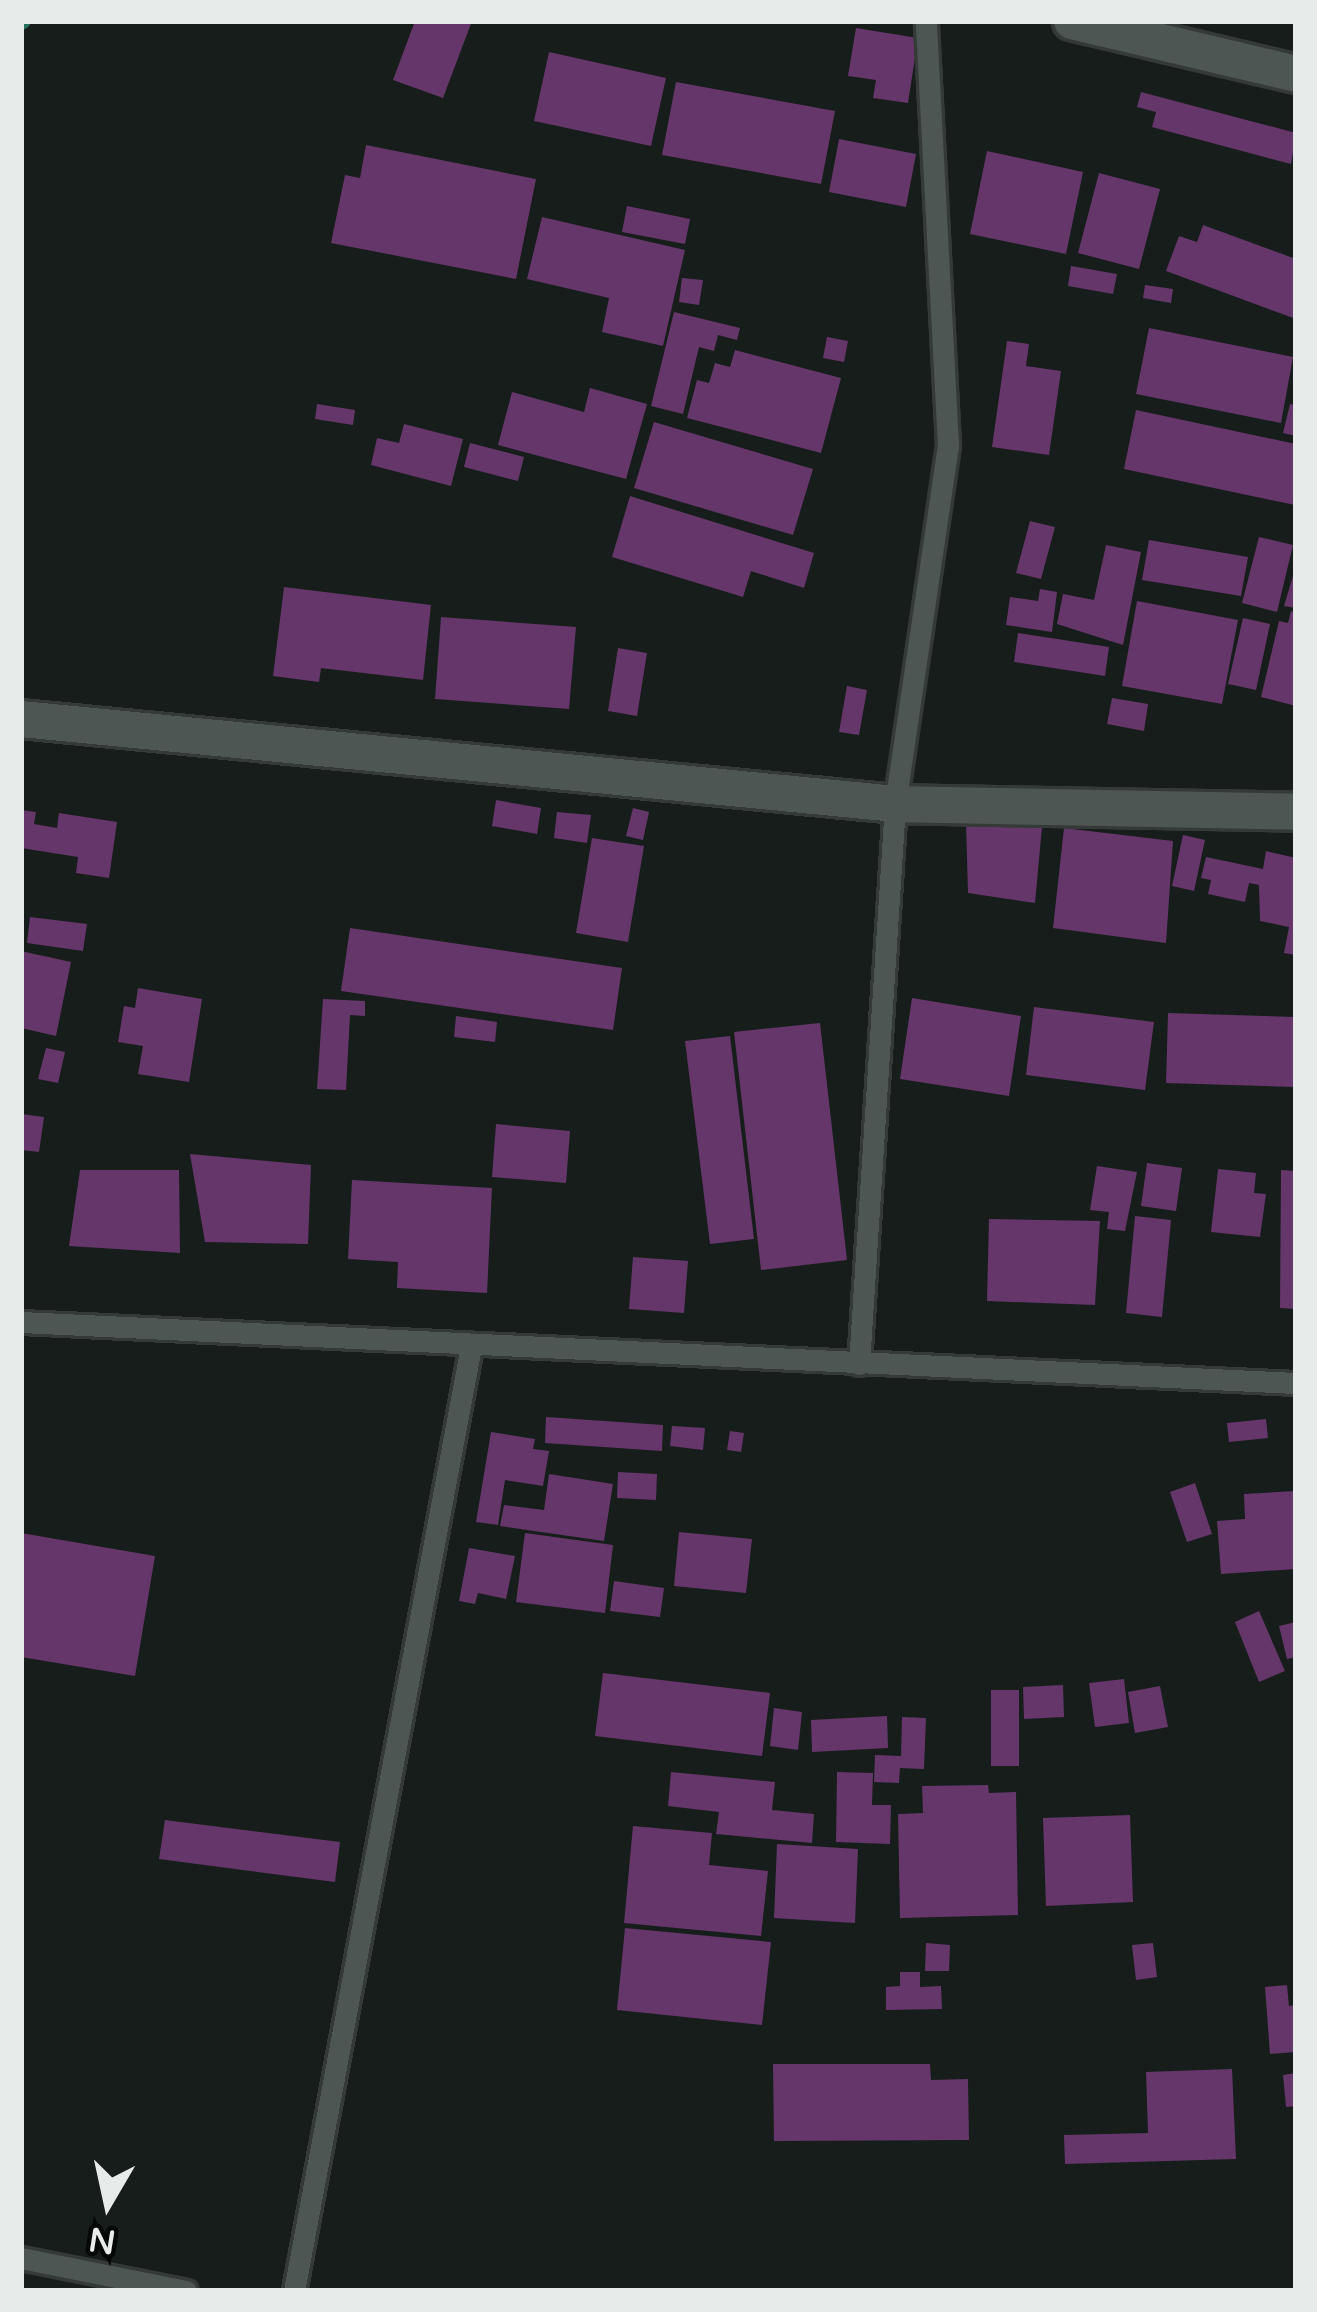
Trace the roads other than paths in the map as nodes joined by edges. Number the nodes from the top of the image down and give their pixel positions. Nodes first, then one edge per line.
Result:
1 (926, 21) edge
2 (1072, 21) edge
3 (1296, 74) edge
4 (21, 719) edge
5 (895, 804) junction
6 (1296, 812) edge
7 (21, 1322) edge
8 (471, 1346) junction
9 (859, 1364) junction
10 (1296, 1383) edge
11 (21, 2258) edge
12 (186, 2291) edge
13 (294, 2291) edge

1 - 5 lane
2 - 3 street
4 - 5 street
5 - 6 street
5 - 9 lane
7 - 8 lane
8 - 9 lane
8 - 13 lane
9 - 10 lane
11 - 12 lane

